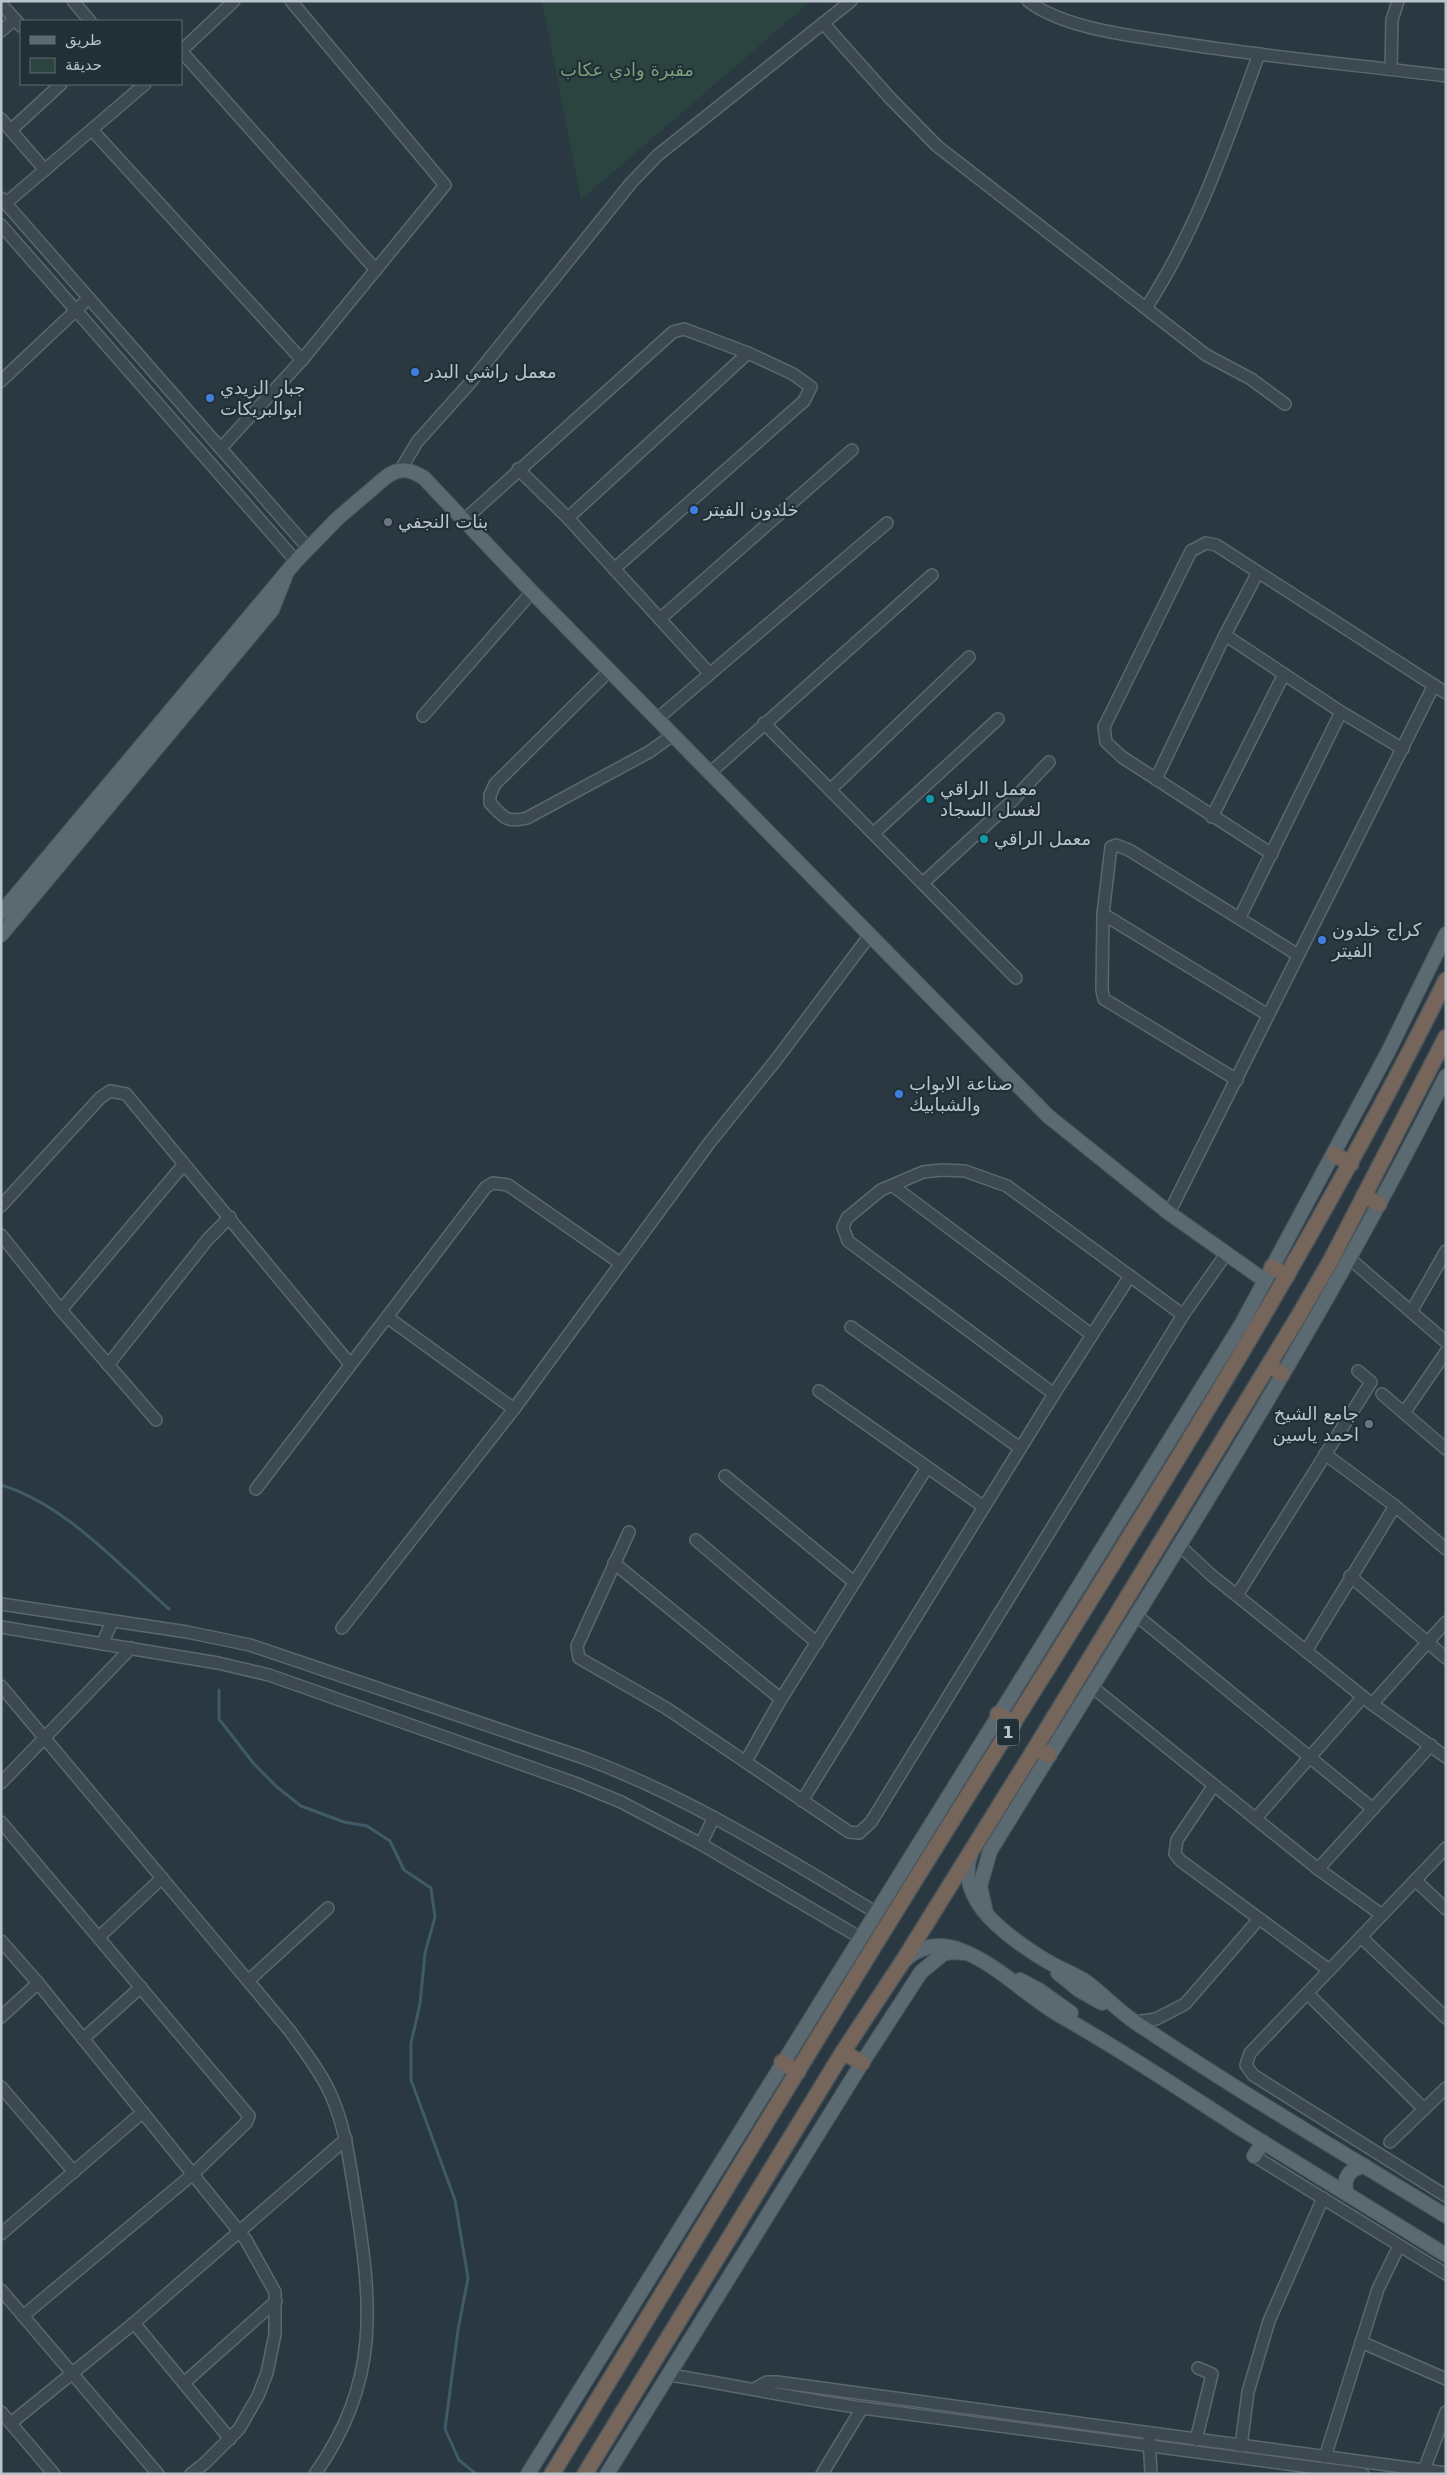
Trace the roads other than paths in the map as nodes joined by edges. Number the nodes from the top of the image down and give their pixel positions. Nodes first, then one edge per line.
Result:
1 (72, 1) edge
2 (234, 1) edge
3 (291, 1) edge
4 (851, 1) edge
5 (1028, 1) edge
6 (1398, 1) edge
7 (1, 4) edge
8 (89, 20) edge
9 (18, 23) edge
10 (823, 23) junction
11 (1, 31) edge
12 (182, 50) edge
13 (182, 52) edge
14 (1259, 54) junction
15 (1391, 70) junction
16 (1446, 76) edge
17 (60, 85) edge
18 (144, 85) edge
19 (1, 119) edge
20 (11, 130) junction
21 (92, 130) junction
22 (45, 170) junction
23 (4, 200) edge
24 (1, 225) edge
25 (376, 270) junction
26 (89, 298) junction
27 (1146, 308) junction
28 (76, 311) junction
29 (748, 353) junction
30 (302, 360) junction
31 (1, 381) edge
32 (1285, 404) dead end
33 (221, 448) junction
34 (852, 450) dead end
35 (518, 468) junction
36 (401, 469) junction
37 (568, 518) junction
38 (464, 520) junction
39 (887, 523) dead end
40 (308, 548) junction
41 (292, 566) junction
42 (614, 569) junction
43 (1257, 574) junction
44 (932, 575) dead end
45 (532, 592) junction
46 (661, 618) junction
47 (1224, 635) junction
48 (969, 657) dead end
49 (610, 670) junction
50 (709, 673) junction
51 (1284, 674) junction
52 (1434, 685) junction
53 (1446, 694) edge
54 (1341, 712) junction
55 (423, 716) dead end
56 (657, 718) junction
57 (998, 719) dead end
58 (764, 723) junction
59 (673, 735) junction
60 (1403, 749) junction
61 (1048, 762) dead end
62 (710, 772) junction
63 (1156, 779) junction
64 (830, 790) junction
65 (1212, 817) junction
66 (874, 834) junction
67 (1272, 854) junction
68 (923, 883) junction
69 (1, 913) edge
70 (1103, 914) junction
71 (1240, 917) junction
72 (1446, 934) edge
73 (1, 935) edge
74 (870, 935) junction
75 (1298, 955) junction
76 (1016, 978) dead end
77 (1446, 980) edge
78 (1268, 1015) junction
79 (1446, 1037) edge
80 (1406, 1060) junction
81 (1428, 1074) junction
82 (1446, 1076) edge
83 (1237, 1080) junction
84 (1334, 1154) junction
85 (184, 1164) junction
86 (1351, 1164) junction
87 (893, 1186) junction
88 (1364, 1196) junction
89 (1379, 1204) junction
90 (1, 1206) edge
91 (1169, 1213) junction
92 (230, 1217) junction
93 (1, 1235) edge
94 (1446, 1251) edge
95 (1226, 1254) junction
96 (1349, 1258) junction
97 (620, 1264) junction
98 (1268, 1274) junction
99 (1130, 1276) junction
100 (1287, 1276) junction
101 (61, 1310) junction
102 (1411, 1312) junction
103 (1183, 1315) junction
104 (387, 1316) junction
105 (852, 1327) dead end
106 (1092, 1335) junction
107 (1446, 1342) edge
108 (1446, 1352) edge
109 (350, 1364) junction
110 (108, 1365) junction
111 (1269, 1365) junction
112 (1358, 1371) dead end
113 (1282, 1374) junction
114 (818, 1391) dead end
115 (1054, 1394) junction
116 (1382, 1394) dead end
117 (514, 1410) junction
118 (1404, 1413) junction
119 (156, 1420) dead end
120 (1020, 1448) junction
121 (1446, 1449) edge
122 (1324, 1454) junction
123 (926, 1469) junction
124 (725, 1476) dead end
125 (256, 1489) dead end
126 (1395, 1506) junction
127 (984, 1508) junction
128 (630, 1532) dead end
129 (696, 1540) dead end
130 (1179, 1545) junction
131 (1446, 1549) edge
132 (614, 1563) junction
133 (1350, 1576) junction
134 (854, 1582) junction
135 (1237, 1595) junction
136 (4, 1602) edge
137 (1136, 1615) junction
138 (112, 1622) junction
139 (1446, 1622) edge
140 (1, 1627) edge
141 (342, 1628) dead end
142 (817, 1643) junction
143 (1427, 1643) junction
144 (102, 1644) junction
145 (131, 1648) junction
146 (1306, 1651) junction
147 (1446, 1658) edge
148 (1, 1686) edge
149 (1091, 1686) junction
150 (781, 1699) junction
151 (1368, 1700) junction
152 (998, 1714) junction
153 (1014, 1723) junction
154 (44, 1738) junction
155 (1431, 1745) junction
156 (1036, 1747) junction
157 (1049, 1755) junction
158 (1310, 1757) junction
159 (1446, 1758) edge
160 (746, 1760) junction
161 (1, 1783) edge
162 (1214, 1785) junction
163 (802, 1801) junction
164 (1373, 1809) junction
165 (714, 1817) junction
166 (1256, 1818) junction
167 (1, 1822) edge
168 (701, 1844) junction
169 (1446, 1848) edge
170 (973, 1849) junction
171 (1318, 1869) junction
172 (162, 1878) junction
173 (1415, 1880) junction
174 (328, 1908) dead end
175 (1446, 1909) edge
176 (875, 1912) junction
177 (986, 1913) junction
178 (1382, 1915) junction
179 (1260, 1919) junction
180 (99, 1937) junction
181 (859, 1937) junction
182 (1361, 1937) junction
183 (1, 1941) edge
184 (966, 1953) junction
185 (904, 1961) junction
186 (1330, 1970) junction
187 (248, 1981) junction
188 (38, 1983) junction
189 (141, 1987) junction
190 (1307, 1993) junction
191 (1, 2017) edge
192 (1446, 2018) edge
193 (1135, 2022) junction
194 (84, 2039) junction
195 (843, 2052) junction
196 (782, 2062) junction
197 (862, 2063) junction
198 (798, 2072) junction
199 (1, 2087) edge
200 (1446, 2088) edge
201 (1424, 2109) junction
202 (143, 2112) junction
203 (346, 2139) junction
204 (1263, 2142) junction
205 (1390, 2142) dead end
206 (1254, 2156) joint
207 (1365, 2166) junction
208 (74, 2172) junction
209 (193, 2174) junction
210 (1347, 2194) junction
211 (1446, 2196) edge
212 (1323, 2198) junction
213 (1443, 2210) edge
214 (240, 2232) junction
215 (1, 2234) edge
216 (1399, 2246) junction
217 (1446, 2255) edge
218 (1446, 2274) edge
219 (1, 2290) edge
220 (276, 2301) junction
221 (23, 2316) junction
222 (134, 2323) junction
223 (1361, 2342) junction
224 (1198, 2368) dead end
225 (72, 2373) junction
226 (670, 2375) junction
227 (1446, 2379) edge
228 (184, 2383) junction
229 (756, 2388) junction
230 (862, 2408) junction
231 (1, 2412) edge
232 (1446, 2412) edge
233 (11, 2423) junction
234 (230, 2439) junction
235 (1149, 2439) junction
236 (1196, 2440) junction
237 (1241, 2446) junction
238 (1325, 2458) junction
239 (1424, 2470) junction
240 (1446, 2473) edge
241 (54, 2474) edge
242 (158, 2474) edge
243 (190, 2474) edge
244 (315, 2474) edge
245 (528, 2474) edge
246 (552, 2474) edge
247 (585, 2474) edge
248 (607, 2474) edge
249 (822, 2474) edge
250 (1151, 2474) edge
251 (1363, 2474) edge

1 - 8 street
2 - 12 street
3 - 25 street
4 - 10 street
5 - 14 street
6 - 15 street
7 - 9 street
9 - 11 street
10 - 27 street
10 - 36 street
13 - 25 street
14 - 15 street
14 - 27 street
15 - 16 street
17 - 20 street
18 - 21 street
19 - 20 street
20 - 22 street
21 - 22 street
21 - 30 street
22 - 23 street
23 - 26 street
24 - 28 street
25 - 30 street
26 - 28 street
26 - 33 street
27 - 32 street
28 - 31 street
28 - 41 street
29 - 35 street
29 - 37 street
29 - 42 street
30 - 33 street
33 - 40 street
34 - 46 street
35 - 37 street
35 - 38 street
36 - 38 main road
36 - 40 main road
37 - 42 street
38 - 45 main road
39 - 50 street
40 - 41 main road
41 - 69 main road
41 - 73 main road
42 - 46 street
43 - 47 street
43 - 52 street
43 - 63 street
44 - 58 street
45 - 49 main road
45 - 55 street
46 - 50 street
47 - 51 street
47 - 63 street
48 - 64 street
49 - 56 main road
49 - 59 street
50 - 56 street
51 - 54 street
51 - 65 street
52 - 53 street
52 - 60 street
54 - 60 street
54 - 67 street
56 - 59 main road
57 - 66 street
58 - 62 street
58 - 64 street
59 - 62 main road
60 - 75 street
61 - 68 street
62 - 74 main road
63 - 65 street
64 - 66 street
65 - 67 street
66 - 68 street
67 - 71 street
68 - 76 street
70 - 71 street
70 - 78 street
70 - 83 street
71 - 75 street
72 - 84 main road
74 - 91 main road
74 - 97 street
75 - 78 street
77 - 80 highway, 1
78 - 83 street
79 - 81 highway, 1
80 - 81 highway
80 - 86 highway, 1
81 - 88 highway, 1
82 - 89 main road
83 - 91 street
84 - 86 highway
84 - 98 main road
85 - 90 street
85 - 92 street
85 - 101 street
86 - 100 highway, 1
87 - 99 street
87 - 106 street
87 - 115 street
88 - 89 highway
88 - 111 highway, 1
89 - 96 main road
91 - 95 main road
92 - 109 street
92 - 110 street
93 - 101 street
94 - 102 street
95 - 98 main road
95 - 103 street
96 - 102 street
96 - 113 main road
97 - 104 street
97 - 117 street
98 - 100 highway
98 - 152 main road
99 - 103 street
99 - 106 street
100 - 153 highway, 1
101 - 110 street
102 - 107 street
103 - 163 street
104 - 109 street
104 - 117 street
105 - 120 street
106 - 115 street
108 - 118 street
109 - 125 street
110 - 119 street
111 - 113 highway
111 - 156 highway, 1
112 - 122 street
113 - 130 main road
114 - 123 street
115 - 120 street
116 - 118 street
117 - 141 street
118 - 121 street
120 - 127 street
122 - 126 street
122 - 135 street
123 - 127 street
123 - 134 street
124 - 134 street
126 - 131 street
126 - 133 street
127 - 163 street
128 - 132 street
129 - 142 street
130 - 135 street
130 - 137 main road
132 - 150 street
132 - 160 street
133 - 143 street
133 - 146 street
134 - 142 street
135 - 146 street
136 - 138 street
137 - 149 main road
137 - 158 street
138 - 144 street
138 - 165 street
139 - 143 street
140 - 144 street
142 - 150 street
143 - 147 street
143 - 151 street
144 - 145 street
145 - 154 street
145 - 168 street
146 - 151 street
148 - 154 street
149 - 157 main road
149 - 162 street
150 - 160 street
151 - 155 street
151 - 158 street
152 - 153 highway
152 - 176 main road
153 - 198 highway, 1
154 - 161 street
154 - 172 street
155 - 159 street
155 - 164 street
156 - 157 highway
156 - 170 highway, 1
157 - 177 main road
158 - 164 street
158 - 166 street
160 - 163 street
162 - 166 street
162 - 179 street
164 - 171 street
165 - 168 street
165 - 176 street
166 - 171 street
167 - 180 street
168 - 181 street
169 - 173 street
170 - 177 main road
170 - 185 highway, 1
171 - 178 street
172 - 180 street
172 - 187 street
173 - 175 street
173 - 178 street
174 - 187 street
176 - 181 main road
177 - 193 main road
178 - 182 street
179 - 186 street
179 - 193 street
180 - 189 street
181 - 196 main road
182 - 186 street
182 - 192 street
183 - 188 street
184 - 185 main road
184 - 197 main road
184 - 204 main road
185 - 195 highway, 1
186 - 190 street
187 - 203 street
188 - 191 street
188 - 194 street
189 - 194 street
189 - 209 street
190 - 201 street
190 - 211 street
193 - 207 main road
194 - 202 street
195 - 197 highway
195 - 247 highway, 1
196 - 198 highway
196 - 245 main road
197 - 226 main road
198 - 246 highway, 1
199 - 208 street
200 - 201 street
201 - 205 street
202 - 208 street
202 - 209 street
203 - 214 street
203 - 244 street
204 - 206 main road
204 - 210 main road
206 - 212 street
207 - 210 main road
207 - 213 main road
208 - 215 street
209 - 214 street
209 - 221 street
210 - 217 main road
212 - 216 street
212 - 237 street
214 - 220 street
214 - 222 street
216 - 218 street
216 - 223 street
219 - 221 street
220 - 228 street
220 - 234 street
221 - 225 street
222 - 225 street
222 - 228 street
223 - 227 street
223 - 238 street
224 - 236 street
225 - 233 street
225 - 242 street
226 - 229 street
226 - 248 main road
228 - 234 street
229 - 230 street
229 - 235 street
230 - 235 street
230 - 249 street
231 - 233 street
232 - 239 street
233 - 241 street
234 - 243 street
235 - 236 street
235 - 250 street
235 - 251 street
236 - 237 street
237 - 238 street
238 - 239 street
239 - 240 street

